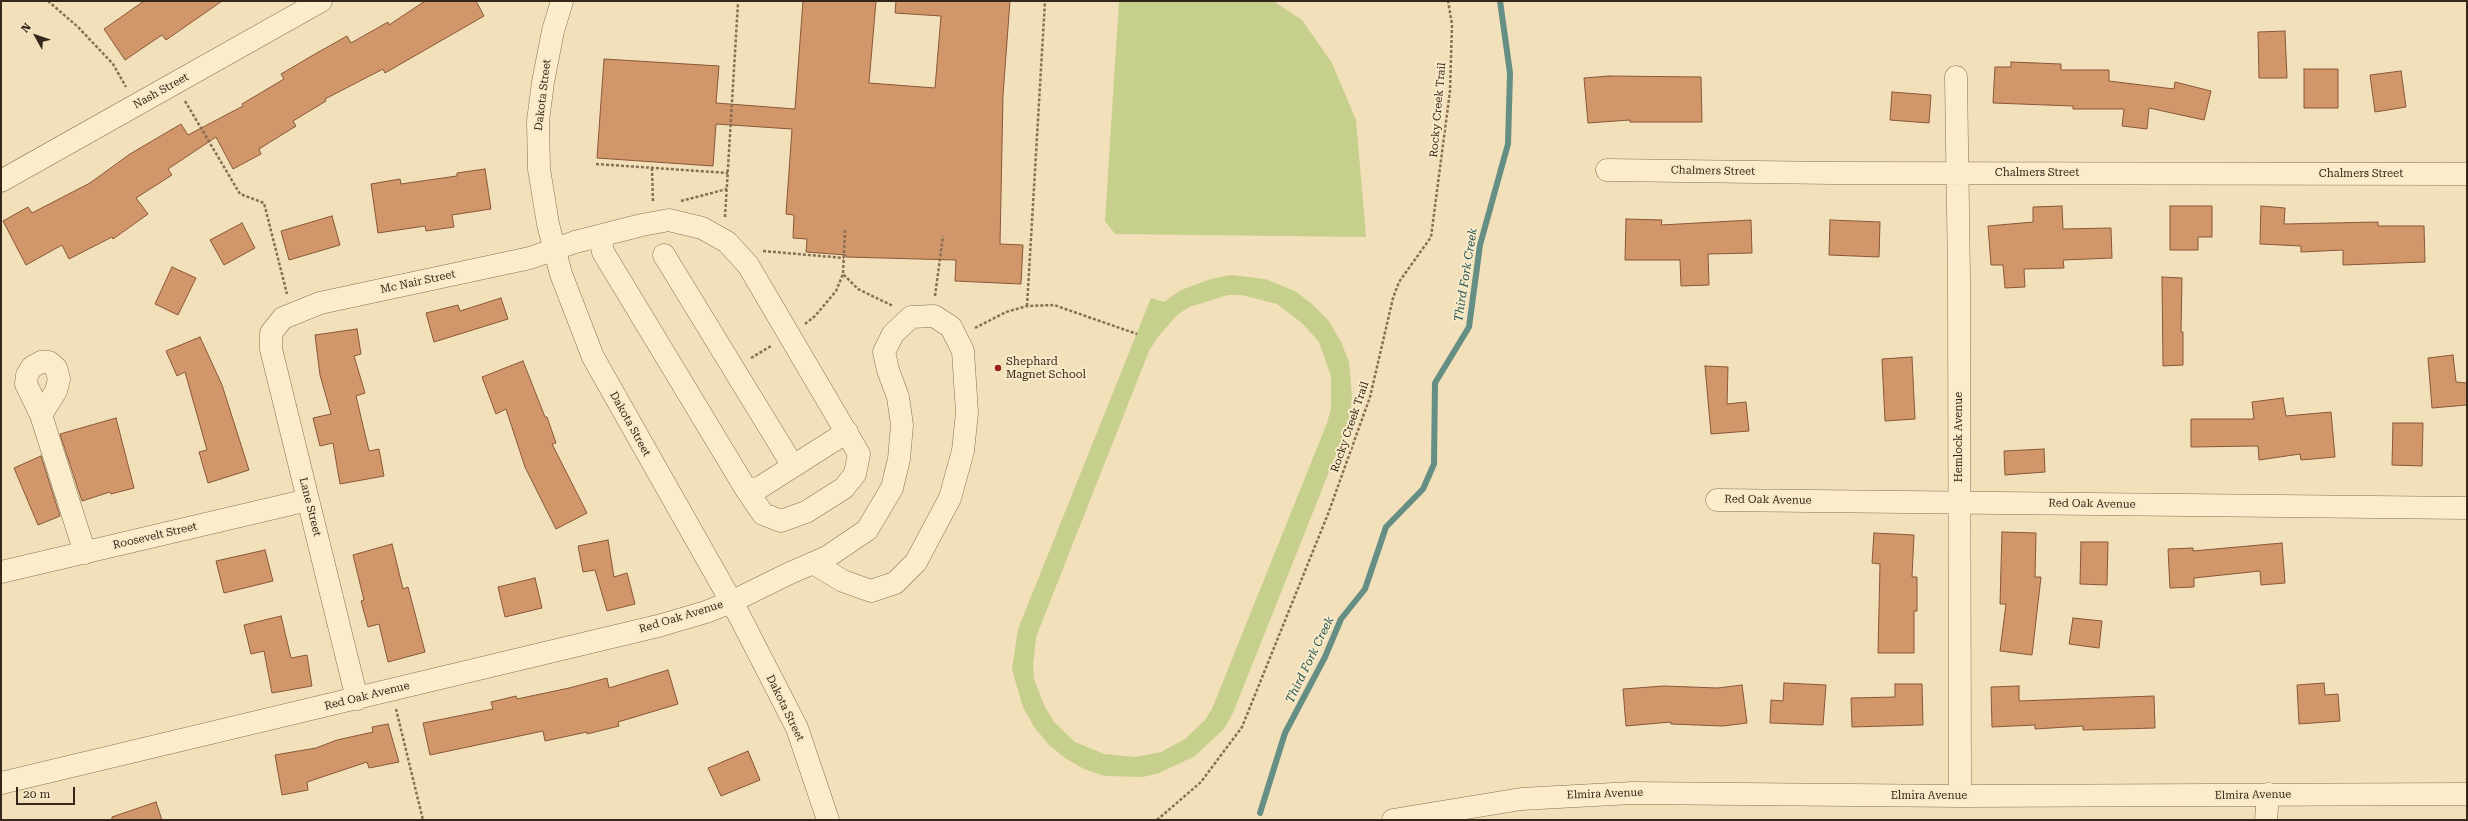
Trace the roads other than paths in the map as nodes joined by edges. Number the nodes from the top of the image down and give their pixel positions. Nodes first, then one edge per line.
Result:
1 (322, 1) edge
2 (562, 1) edge
3 (1956, 77) dead end
4 (1607, 170) dead end
5 (1957, 173) junction
6 (2467, 174) edge
7 (1, 181) edge
8 (600, 237) junction
9 (554, 250) junction
10 (664, 255) dead end
11 (283, 318) joint
12 (41, 415) dead end
13 (847, 432) junction
14 (793, 466) junction
15 (746, 489) junction
16 (308, 500) junction
17 (1717, 500) dead end
18 (1959, 502) junction
19 (2467, 508) edge
20 (85, 553) junction
21 (813, 563) junction
22 (1, 572) edge
23 (731, 602) junction
24 (357, 699) junction
25 (1, 783) edge
26 (2268, 794) junction
27 (2467, 794) edge
28 (1960, 796) junction
29 (1510, 811) edge
30 (828, 820) edge
31 (1393, 820) edge
32 (2266, 820) edge

1 - 7 street, Nash Street
2 - 9 street, Dakota Street
3 - 5 street, Hemlock Avenue
4 - 5 street, Chalmers Street
5 - 6 street, Chalmers Street
5 - 18 street, Hemlock Avenue
8 - 9 street, Mc Nair Street
8 - 13 street, Mc Nair Street
8 - 15 street, Mc Nair Street
9 - 11 street, Mc Nair Street
9 - 23 street, Dakota Street
10 - 14 street
11 - 16 street, Lane Street
12 - 20 street
13 - 14 street
13 - 15 street, Mc Nair Street
14 - 15 street
16 - 20 street, Roosevelt Street
16 - 24 street, Lane Street
17 - 18 street, Red Oak Avenue
18 - 19 street, Red Oak Avenue
18 - 28 street, Hemlock Avenue
20 - 22 street, Roosevelt Street
21 - 21 street, Red Oak Avenue
21 - 23 street, Red Oak Avenue
23 - 24 street, Red Oak Avenue
23 - 30 street, Dakota Street
24 - 25 street, Red Oak Avenue
26 - 27 street, Elmira Avenue
26 - 28 street, Elmira Avenue
26 - 32 street
28 - 29 street, Elmira Avenue
29 - 31 street, Elmira Avenue

